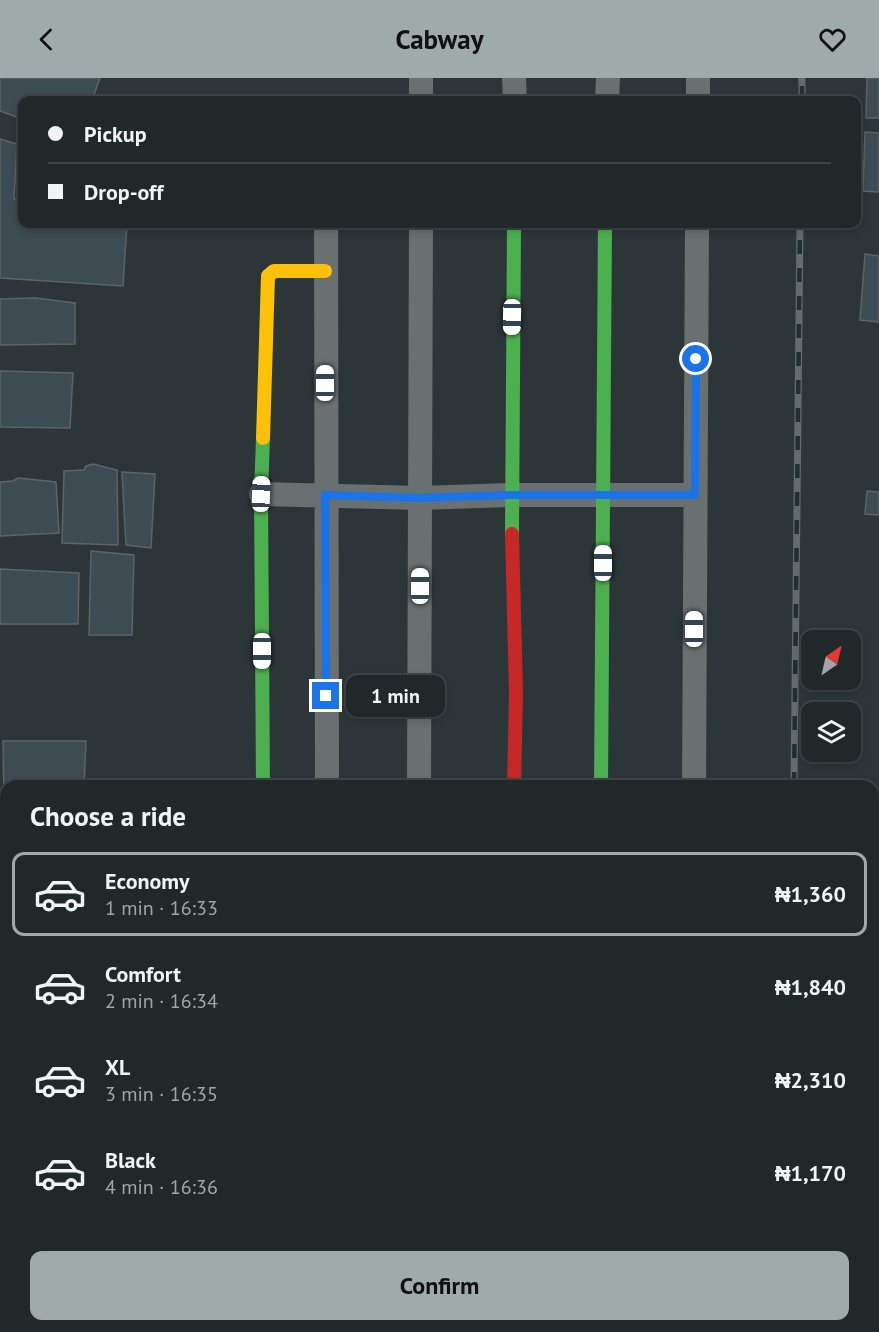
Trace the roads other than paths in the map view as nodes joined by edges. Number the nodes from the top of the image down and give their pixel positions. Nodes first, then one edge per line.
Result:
1 (421, 78) edge
2 (514, 78) edge
3 (608, 78) edge
4 (698, 78) edge
5 (421, 96) edge
6 (515, 96) edge
7 (607, 96) edge
8 (698, 96) edge
9 (326, 228) edge
10 (421, 228) edge
11 (514, 228) edge
12 (605, 228) edge
13 (697, 228) edge
14 (325, 271) junction
15 (261, 494) junction
16 (325, 495) junction
17 (511, 495) junction
18 (695, 495) junction
19 (604, 496) junction
20 (420, 498) junction
21 (263, 780) edge
22 (327, 780) edge
23 (419, 780) edge
24 (514, 780) edge
25 (601, 780) edge
26 (694, 780) edge

1 - 5 street
2 - 6 street
3 - 7 street
4 - 8 street
9 - 14 street
10 - 20 street
11 - 17 street
12 - 19 street
13 - 18 street
14 - 15 street
14 - 16 street
15 - 16 street
15 - 21 street
16 - 20 street
16 - 22 street
17 - 19 street
17 - 20 street
17 - 24 street
18 - 19 street
18 - 26 street
19 - 25 street
20 - 23 street

